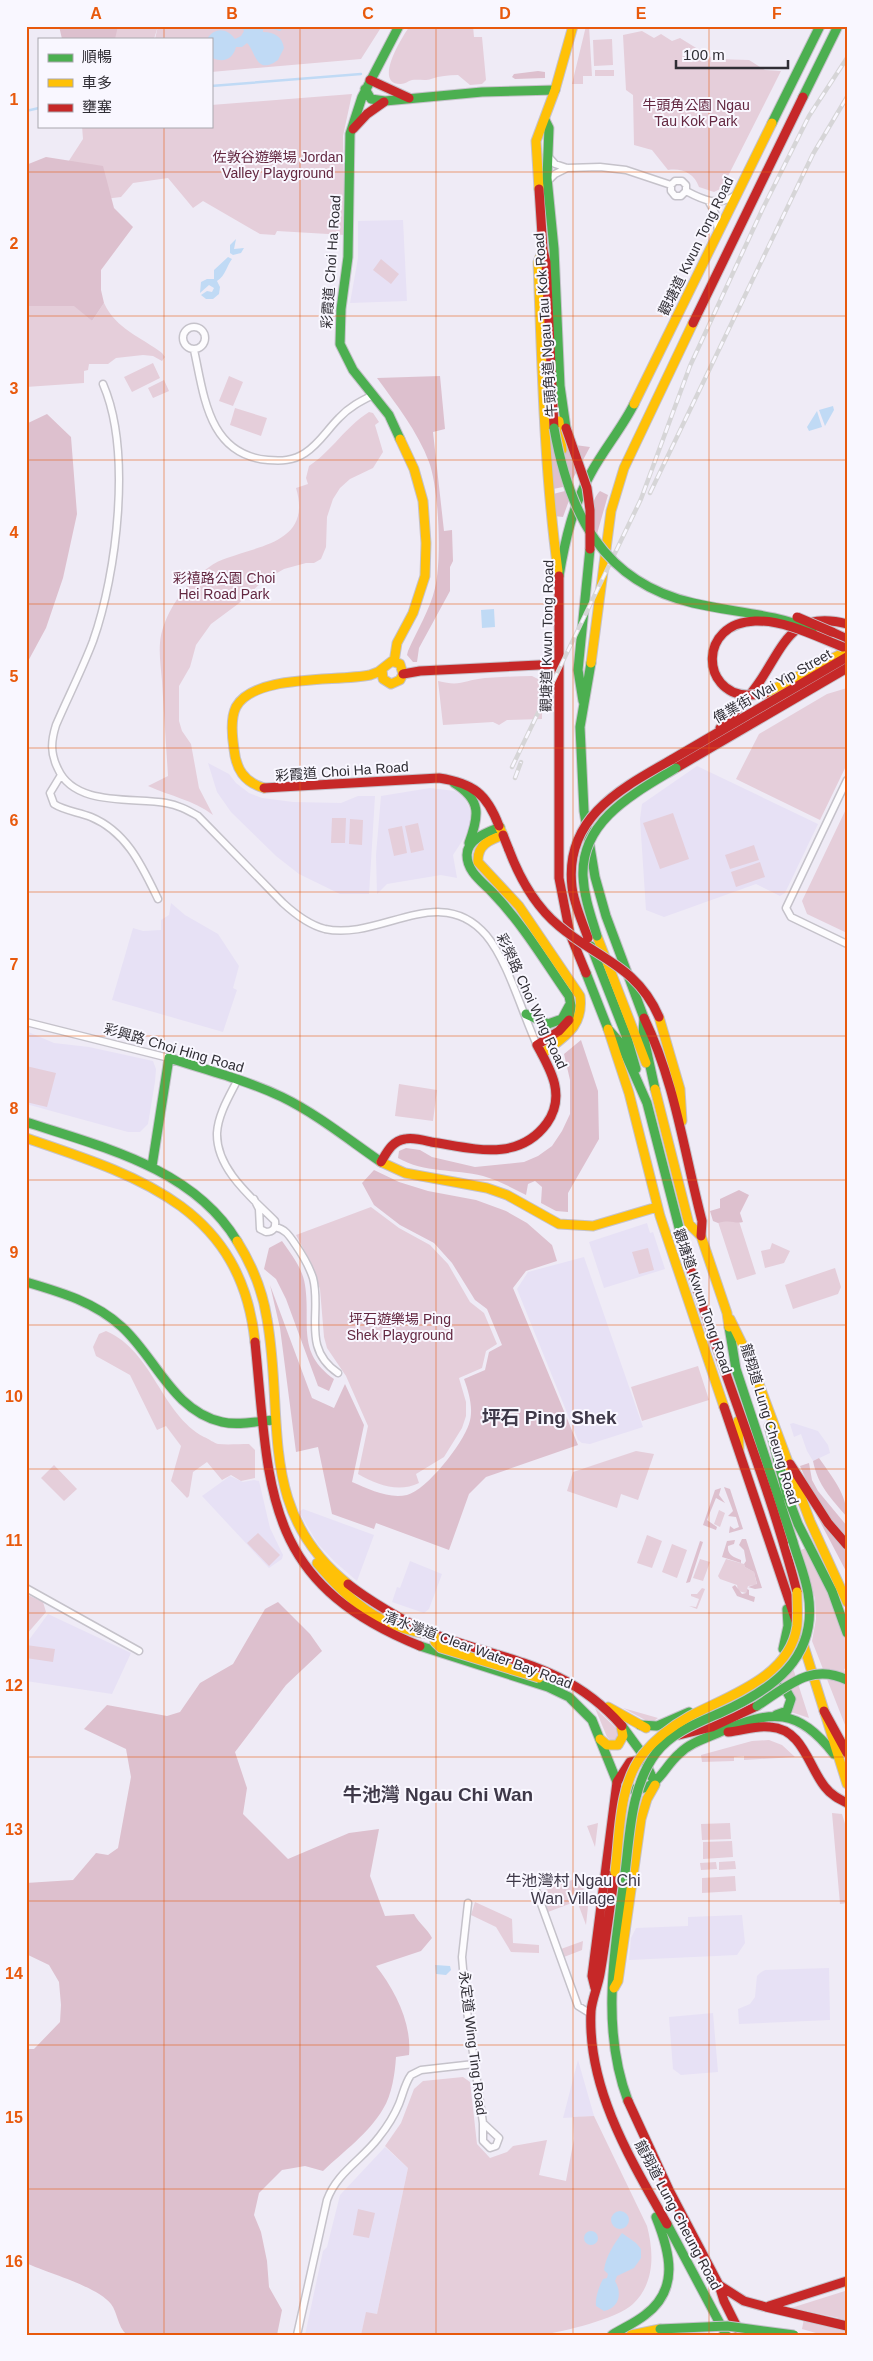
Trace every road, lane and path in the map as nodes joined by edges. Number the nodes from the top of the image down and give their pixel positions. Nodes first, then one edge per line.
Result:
1 (399, 26) edge
2 (573, 26) edge
3 (820, 26) edge
4 (838, 26) edge
5 (370, 80) junction
6 (366, 89) junction
7 (555, 90) junction
8 (409, 98) junction
9 (384, 102) junction
10 (545, 120) junction
11 (350, 134) junction
12 (547, 154) junction
13 (567, 168) junction
14 (548, 181) junction
15 (671, 185) junction
16 (686, 192) junction
17 (737, 194) junction
18 (709, 202) junction
19 (718, 234) junction
20 (543, 250) junction
21 (552, 307) junction
22 (194, 350) dead end
23 (103, 384) dead end
24 (556, 386) junction
25 (374, 395) junction
26 (559, 579) junction
27 (847, 624) edge
28 (846, 646) edge
29 (847, 657) edge
30 (394, 662) junction
31 (559, 664) junction
32 (847, 668) edge
33 (382, 670) junction
34 (404, 674) junction
35 (847, 676) edge
36 (812, 689) junction
37 (584, 704) junction
38 (710, 738) junction
39 (674, 764) junction
40 (60, 775) junction
41 (440, 778) junction
42 (847, 780) edge
43 (502, 831) junction
44 (466, 853) junction
45 (158, 899) dead end
46 (592, 937) junction
47 (847, 944) edge
48 (570, 1001) junction
49 (526, 1014) junction
50 (644, 1018) junction
51 (26, 1022) edge
52 (608, 1029) junction
53 (559, 1036) junction
54 (538, 1045) junction
55 (542, 1054) junction
56 (169, 1058) junction
57 (652, 1078) junction
58 (238, 1079) junction
59 (647, 1103) junction
60 (26, 1122) edge
61 (681, 1132) junction
62 (26, 1138) edge
63 (381, 1162) junction
64 (152, 1166) junction
65 (154, 1188) junction
66 (254, 1199) junction
67 (657, 1207) junction
68 (275, 1224) junction
69 (701, 1236) junction
70 (26, 1282) edge
71 (727, 1313) junction
72 (338, 1373) dead end
73 (765, 1403) junction
74 (735, 1404) junction
75 (276, 1420) junction
76 (262, 1421) junction
77 (739, 1449) junction
78 (758, 1452) junction
79 (790, 1464) junction
80 (275, 1508) junction
81 (291, 1514) junction
82 (847, 1545) edge
83 (781, 1578) junction
84 (26, 1588) edge
85 (846, 1599) edge
86 (350, 1601) junction
87 (847, 1633) edge
88 (138, 1651) dead end
89 (847, 1680) edge
90 (744, 1686) junction
91 (567, 1696) junction
92 (591, 1696) junction
93 (824, 1711) junction
94 (772, 1716) junction
95 (640, 1725) junction
96 (622, 1726) junction
97 (720, 1732) junction
98 (600, 1739) junction
99 (847, 1753) edge
100 (837, 1759) junction
101 (646, 1760) junction
102 (617, 1782) junction
103 (847, 1784) edge
104 (655, 1785) junction
105 (847, 1803) edge
106 (620, 1873) junction
107 (536, 1890) dead end
108 (468, 1903) dead end
109 (595, 1988) junction
110 (613, 1991) junction
111 (591, 2014) junction
112 (474, 2064) junction
113 (483, 2123) dead end
114 (650, 2196) junction
115 (847, 2281) edge
116 (719, 2285) junction
117 (710, 2305) junction
118 (766, 2307) junction
119 (845, 2326) edge
120 (297, 2335) edge
121 (612, 2335) edge
122 (631, 2335) edge
123 (722, 2335) edge
124 (726, 2335) edge
125 (741, 2335) edge
126 (794, 2335) edge

1 - 5 main road, 彩霞道 Choi Ha Road
2 - 7 main road, 牛頭角道 Ngau Tau Kok Road
3 - 17 main road, 觀塘道 Kwun Tong Road
4 - 37 main road, 觀塘道 Kwun Tong Road
5 - 6 main road, 彩霞道 Choi Ha Road
5 - 8 main road
6 - 9 main road
6 - 11 main road, 彩霞道 Choi Ha Road
7 - 8 main road
7 - 10 main road, 牛頭角道 Ngau Tau Kok Road
8 - 9 main road
9 - 11 main road
10 - 12 main road, 牛頭角道 Ngau Tau Kok Road
10 - 20 main road, 牛頭角道 Ngau Tau Kok Road
11 - 25 main road, 彩霞道 Choi Ha Road
12 - 13 street
12 - 14 main road, 牛頭角道 Ngau Tau Kok Road
13 - 14 street
13 - 15 street
14 - 21 main road, 牛頭角道 Ngau Tau Kok Road
15 - 16 street
15 - 16 street
16 - 18 street
17 - 18 street
17 - 19 main road, 觀塘道 Kwun Tong Road
18 - 19 street
19 - 26 main road, 觀塘道 Kwun Tong Road
20 - 21 main road, 牛頭角道 Ngau Tau Kok Road
20 - 26 main road, 牛頭角道 Ngau Tau Kok Road
21 - 24 main road, 牛頭角道 Ngau Tau Kok Road
22 - 25 street
23 - 40 street
24 - 28 main road, bridge
24 - 37 main road, 牛頭角道 Ngau Tau Kok Road, bridge
25 - 30 main road, 彩霞道 Choi Ha Road
26 - 31 main road, 觀塘道 Kwun Tong Road
27 - 38 main road, bridge
28 - 28 main road, bridge
29 - 38 main road, 偉業街 Wai Yip Street
30 - 33 main road, 彩霞道 Choi Ha Road
30 - 34 main road
31 - 34 main road
31 - 52 main road, 觀塘道 Kwun Tong Road
32 - 36 main road, 偉業街 Wai Yip Street
33 - 34 main road
33 - 41 main road, 彩霞道 Choi Ha Road
35 - 36 main road
36 - 39 main road, 偉業街 Wai Yip Street
37 - 50 main road, 觀塘道 Kwun Tong Road
38 - 39 main road, 偉業街 Wai Yip Street
39 - 46 main road, bridge
40 - 45 street
40 - 49 street, 彩榮路 Choi Wing Road
41 - 43 main road, 彩霞道 Choi Ha Road
41 - 44 main road
42 - 47 street
43 - 44 main road
43 - 53 main road
43 - 61 main road, 彩霞道 Choi Ha Road, bridge
44 - 48 main road
46 - 57 main road
46 - 59 main road
48 - 49 main road
48 - 53 main road
49 - 54 street, 彩榮路 Choi Wing Road
50 - 57 main road, 觀塘道 Kwun Tong Road
50 - 61 main road, 觀塘道 Kwun Tong Road
51 - 56 street, 彩興路 Choi Hing Road
52 - 59 main road, 觀塘道 Kwun Tong Road
52 - 67 main road, 觀塘道 Kwun Tong Road
53 - 54 main road
53 - 55 main road
54 - 55 main road, 彩榮路 Choi Wing Road
55 - 63 main road, 彩榮路 Choi Wing Road
56 - 58 main road, 彩興路 Choi Hing Road
56 - 64 main road
57 - 69 main road, 觀塘道 Kwun Tong Road
58 - 63 main road, 彩興路 Choi Hing Road
58 - 66 street
59 - 74 main road, 觀塘道 Kwun Tong Road
60 - 64 main road, 清水灣道 Clear Water Bay Road
61 - 69 main road, 觀塘道 Kwun Tong Road
62 - 65 main road, 清水灣道 Clear Water Bay Road
63 - 67 main road, 彩興路 Choi Hing Road
64 - 65 main road
64 - 75 main road, 清水灣道 Clear Water Bay Road
65 - 76 main road, 清水灣道 Clear Water Bay Road
66 - 68 street
66 - 68 street
67 - 77 main road, 觀塘道 Kwun Tong Road
68 - 72 street
69 - 71 main road, 觀塘道 Kwun Tong Road
70 - 76 main road
71 - 73 main road, 觀塘道 Kwun Tong Road
71 - 78 main road, 龍翔道 Lung Cheung Road
73 - 79 main road, 觀塘道 Kwun Tong Road
73 - 87 main road
74 - 77 main road
74 - 78 main road, 觀塘道 Kwun Tong Road
75 - 76 main road
75 - 81 main road, 清水灣道 Clear Water Bay Road
76 - 80 main road, 清水灣道 Clear Water Bay Road
77 - 83 main road, 觀塘道 Kwun Tong Road
78 - 106 main road, 龍翔道 Lung Cheung Road, bridge
78 - 106 main road, 龍翔道 Lung Cheung Road, bridge
79 - 82 main road
79 - 85 main road, 觀塘道 Kwun Tong Road
80 - 86 main road
80 - 91 main road, 清水灣道 Clear Water Bay Road
81 - 86 main road
81 - 92 main road, 清水灣道 Clear Water Bay Road
83 - 90 main road
83 - 93 main road
84 - 88 street
86 - 91 main road, bridge
89 - 95 main road, bridge
90 - 94 main road
90 - 95 main road
91 - 98 main road, 清水灣道 Clear Water Bay Road
92 - 95 main road
92 - 96 main road, 清水灣道 Clear Water Bay Road
93 - 99 main road
93 - 100 main road
94 - 97 main road
94 - 100 main road
96 - 98 main road
96 - 101 main road, 清水灣道 Clear Water Bay Road
97 - 104 main road
97 - 105 main road
98 - 102 main road, 清水灣道 Clear Water Bay Road
100 - 103 main road
101 - 102 main road
101 - 104 main road, 清水灣道 Clear Water Bay Road
102 - 104 main road
102 - 109 main road
104 - 110 main road
106 - 109 main road, 龍翔道 Lung Cheung Road
106 - 110 main road, 龍翔道 Lung Cheung Road
107 - 111 street
108 - 112 street, 永定道 Wing Ting Road
109 - 111 main road, 龍翔道 Lung Cheung Road
110 - 116 main road, 龍翔道 Lung Cheung Road
111 - 114 main road, 龍翔道 Lung Cheung Road
112 - 113 street, 永定道 Wing Ting Road
112 - 120 street
114 - 117 main road, 龍翔道 Lung Cheung Road
114 - 121 main road
115 - 118 main road
116 - 118 main road, 龍翔道 Lung Cheung Road
116 - 125 main road, 龍翔道 Lung Cheung Road
117 - 123 main road
117 - 124 main road, 龍翔道 Lung Cheung Road
118 - 119 main road, 龍翔道 Lung Cheung Road
122 - 126 main road, bridge

